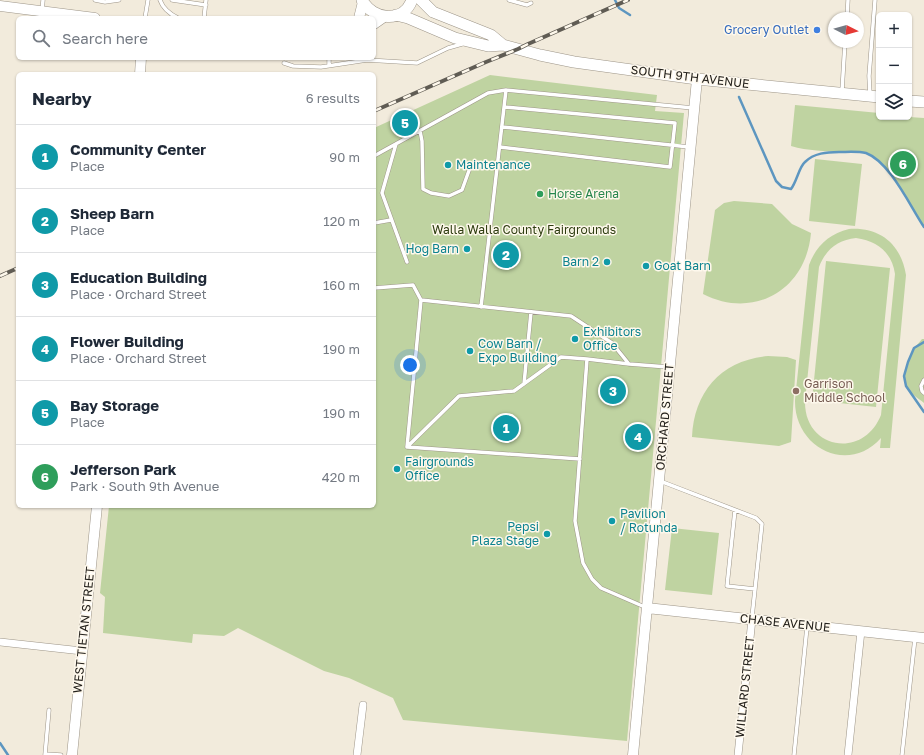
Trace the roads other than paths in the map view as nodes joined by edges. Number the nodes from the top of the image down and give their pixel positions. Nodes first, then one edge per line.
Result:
1 (43, 0) edge
2 (95, 0) edge
3 (119, 0) edge
4 (148, 0) edge
5 (160, 0) edge
6 (172, 0) edge
7 (206, 0) edge
8 (412, 0) edge
9 (421, 0) edge
10 (509, 0) edge
11 (848, 0) edge
12 (875, 0) edge
13 (362, 1) edge
14 (531, 3) dead end
15 (206, 5) junction
16 (0, 6) edge
17 (42, 11) junction
18 (847, 12) edge
19 (396, 15) junction
20 (80, 16) edge
21 (146, 16) edge
22 (175, 16) edge
23 (204, 16) edge
24 (359, 16) edge
25 (384, 17) junction
26 (376, 23) edge
27 (469, 41) junction
28 (503, 45) junction
29 (845, 48) edge
30 (141, 60) edge
31 (329, 60) edge
32 (284, 64) dead end
33 (329, 65) junction
34 (140, 72) edge
35 (697, 79) junction
36 (506, 90) junction
37 (842, 94) junction
38 (874, 97) edge
39 (912, 101) edge
40 (924, 102) edge
41 (505, 107) junction
42 (694, 108) junction
43 (503, 127) junction
44 (420, 131) junction
45 (396, 144) junction
46 (673, 145) junction
47 (500, 147) junction
48 (690, 147) junction
49 (376, 155) edge
50 (498, 167) junction
51 (391, 220) junction
52 (376, 223) edge
53 (407, 262) dead end
54 (376, 288) edge
55 (421, 300) junction
56 (481, 307) junction
57 (531, 312) junction
58 (587, 359) junction
59 (628, 364) junction
60 (670, 368) junction
61 (924, 380) edge
62 (524, 384) junction
63 (924, 393) edge
64 (407, 447) junction
65 (580, 459) junction
66 (659, 481) junction
67 (97, 508) edge
68 (735, 510) junction
69 (755, 589) junction
70 (647, 608) junction
71 (752, 620) junction
72 (807, 625) junction
73 (861, 631) junction
74 (920, 637) edge
75 (0, 642) edge
76 (82, 651) junction
77 (362, 705) dead end
78 (49, 710) dead end
79 (45, 754) edge
80 (61, 755) edge
81 (72, 755) edge
82 (357, 755) edge
83 (633, 755) edge
84 (738, 755) edge
85 (794, 755) edge
86 (848, 755) edge
87 (902, 755) edge

1 - 17 lane
2 - 3 lane
4 - 21 lane
5 - 22 lane
6 - 15 lane
7 - 15 lane
8 - 19 main road
9 - 28 main road, SOUTH 9TH AVENUE
10 - 14 lane
11 - 18 lane
12 - 38 lane
13 - 24 street
13 - 25 main road
15 - 23 lane
16 - 17 street
17 - 20 street
19 - 25 main road
19 - 27 main road, SOUTH 9TH AVENUE
25 - 26 street
27 - 28 main road, SOUTH 9TH AVENUE
27 - 33 lane
28 - 35 main road, SOUTH 9TH AVENUE
29 - 37 lane
30 - 34 street
31 - 33 lane
32 - 33 lane
35 - 37 main road, SOUTH 9TH AVENUE
35 - 42 street, ORCHARD STREET
36 - 41 lane
36 - 42 lane
36 - 44 lane
37 - 38 main road, SOUTH 9TH AVENUE
39 - 40 main road
41 - 43 lane
41 - 46 lane
42 - 48 street, ORCHARD STREET
43 - 46 lane
43 - 47 lane
44 - 45 lane
44 - 50 lane
45 - 49 lane
45 - 51 lane
46 - 47 lane
46 - 48 lane
47 - 50 lane
48 - 60 street, ORCHARD STREET
50 - 56 lane
51 - 52 lane
51 - 53 lane
54 - 55 lane
55 - 56 lane
55 - 64 lane
56 - 57 lane
57 - 59 lane
57 - 62 lane
58 - 59 lane
58 - 62 lane
58 - 65 lane
59 - 60 lane
60 - 66 street, ORCHARD STREET
61 - 63 lane
62 - 64 lane
64 - 65 lane
65 - 70 lane
66 - 68 lane
66 - 70 street, ORCHARD STREET
67 - 76 street, WEST TIETAN STREET
68 - 69 lane
68 - 69 lane
69 - 71 lane
70 - 71 street, CHASE AVENUE
70 - 83 street, ORCHARD STREET
71 - 72 street, CHASE AVENUE
71 - 84 street, WILLARD STREET
72 - 73 street, CHASE AVENUE
72 - 85 lane
73 - 74 street, CHASE AVENUE
73 - 86 street
74 - 87 lane
75 - 76 street
76 - 81 street, WEST TIETAN STREET
77 - 82 street
78 - 79 lane
79 - 80 lane

